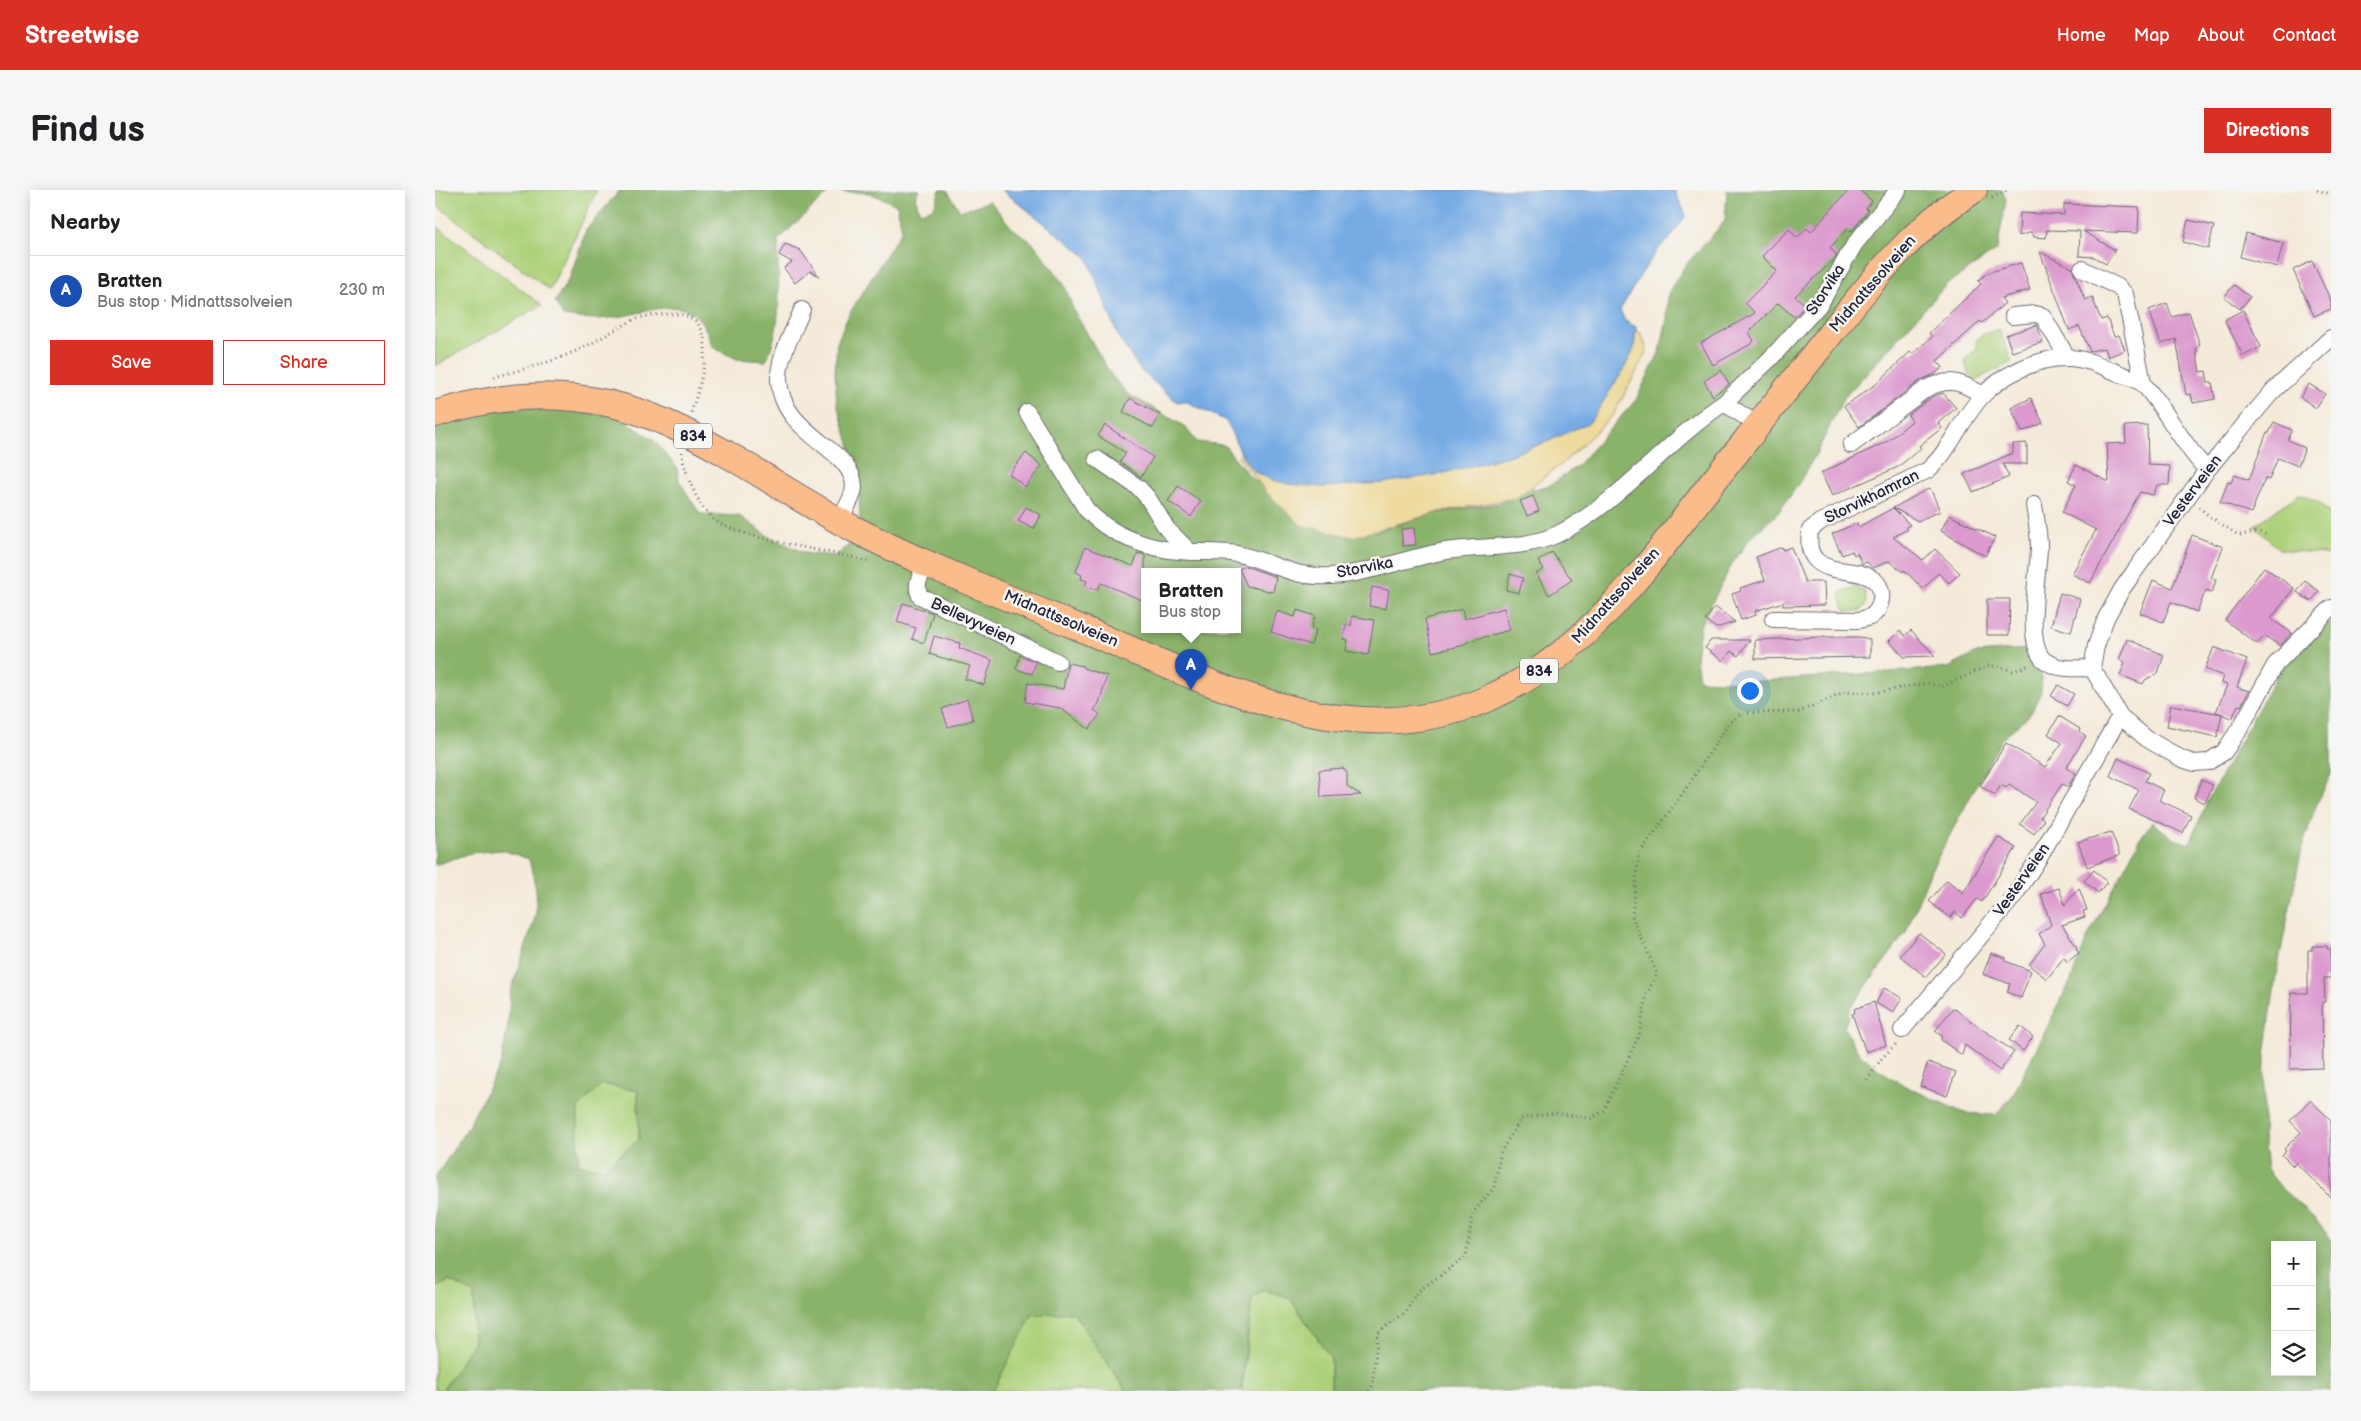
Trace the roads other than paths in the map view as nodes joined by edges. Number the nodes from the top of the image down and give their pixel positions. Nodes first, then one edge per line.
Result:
1 (1898, 190) edge
2 (1974, 190) edge
3 (2083, 269) dead end
4 (801, 310) dead end
5 (2013, 316) dead end
6 (2331, 338) edge
7 (2067, 357) junction
8 (2143, 383) junction
9 (1983, 395) junction
10 (1724, 404) junction
11 (1027, 412) dead end
12 (435, 414) edge
13 (1758, 425) junction
14 (1851, 446) dead end
15 (1097, 459) dead end
16 (2207, 470) junction
17 (2034, 506) dead end
18 (839, 521) junction
19 (1190, 552) junction
20 (927, 564) junction
21 (2331, 608) edge
22 (1773, 619) dead end
23 (1058, 662) dead end
24 (2092, 668) junction
25 (2120, 716) junction
26 (1903, 1030) road end

1 - 10 street, Storvika
2 - 13 main road, Midnattssolveien / 834
3 - 8 street
4 - 18 street
5 - 7 street
6 - 16 street, Vesterveien
7 - 8 street, Storvikhamran
7 - 9 street, Storvikhamran
8 - 16 street
9 - 14 street
9 - 22 street, Storvikhamran
10 - 13 street
10 - 19 street, Storvika
11 - 19 street, Storvika
12 - 18 main road, Midnattssolveien / 834
13 - 20 main road, Midnattssolveien / 834
15 - 19 street
16 - 24 street, Vesterveien
17 - 24 street
18 - 20 main road, Midnattssolveien / 834
20 - 23 street, Bellevyveien
21 - 25 street
24 - 25 street
25 - 26 street, Vesterveien

